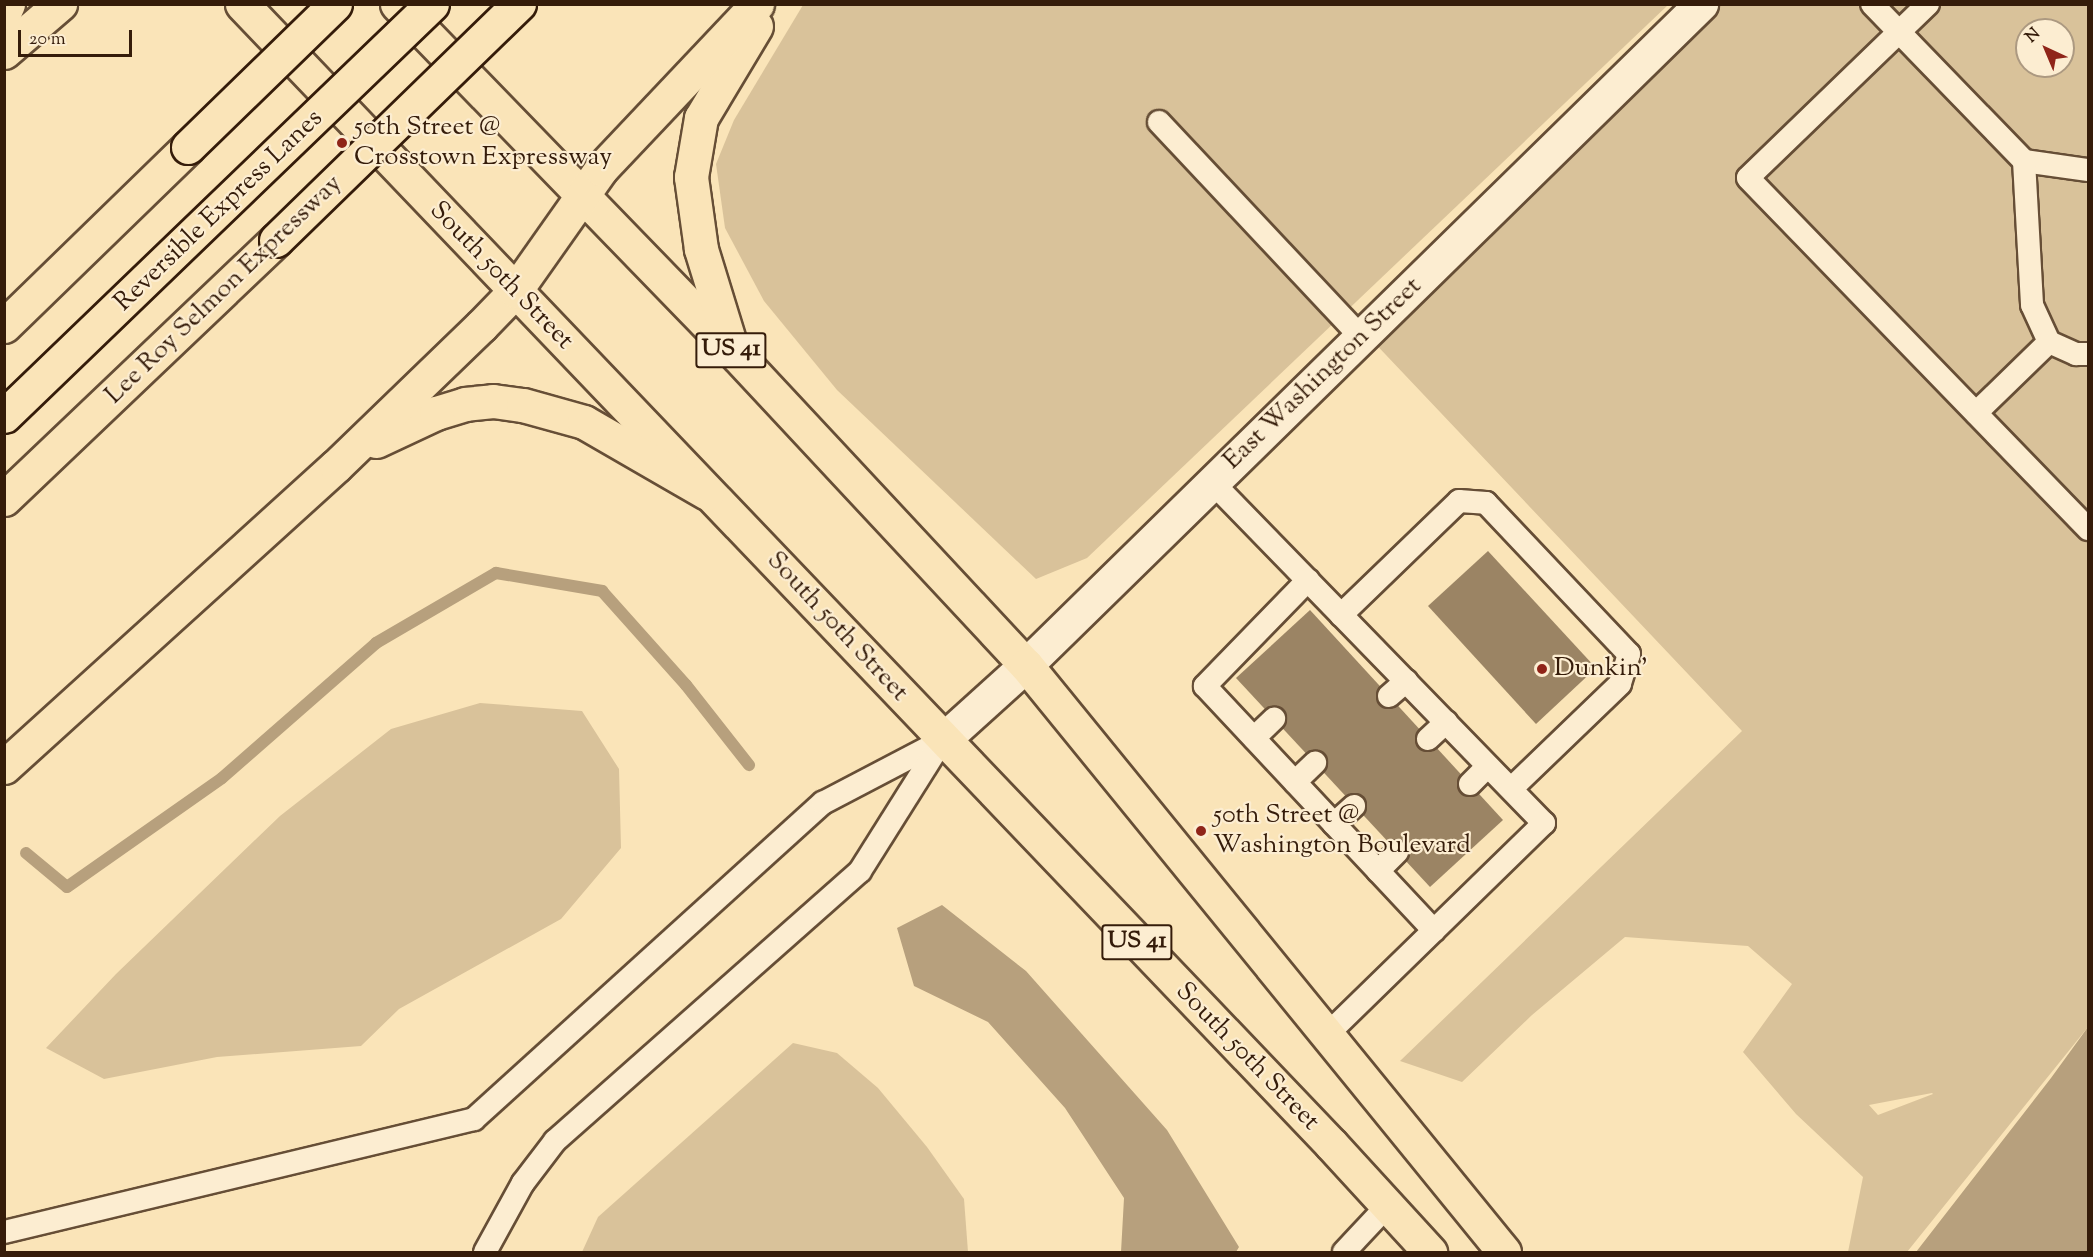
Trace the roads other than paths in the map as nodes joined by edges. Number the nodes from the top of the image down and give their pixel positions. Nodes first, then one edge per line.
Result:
1 (8, 4) edge
2 (60, 4) edge
3 (242, 4) edge
4 (335, 4) edge
5 (397, 4) edge
6 (432, 4) edge
7 (519, 4) edge
8 (757, 4) edge
9 (769, 4) edge
10 (1701, 4) edge
11 (1872, 4) edge
12 (1928, 4) edge
13 (4, 13) edge
14 (1899, 33) junction
15 (4, 52) edge
16 (1159, 122) dead end
17 (2024, 161) junction
18 (2088, 170) edge
19 (581, 195) junction
20 (515, 291) junction
21 (4, 326) edge
22 (1360, 337) junction
23 (2049, 342) junction
24 (732, 350) junction
25 (2088, 354) edge
26 (1976, 413) junction
27 (4, 416) edge
28 (336, 466) junction
29 (1212, 482) junction
30 (707, 493) junction
31 (4, 499) edge
32 (2088, 529) edge
33 (1308, 580) junction
34 (1341, 615) junction
35 (1026, 665) junction
36 (1406, 681) junction
37 (1389, 696) dead end
38 (1274, 719) dead end
39 (1446, 722) junction
40 (1254, 738) junction
41 (1428, 739) dead end
42 (943, 740) junction
43 (1316, 763) dead end
44 (1488, 766) junction
45 (4, 767) edge
46 (1295, 782) junction
47 (1470, 784) dead end
48 (1511, 789) junction
49 (1354, 806) dead end
50 (1334, 824) junction
51 (1397, 852) dead end
52 (1378, 871) junction
53 (1434, 931) junction
54 (1329, 1033) junction
55 (1387, 1206) junction
56 (4, 1232) edge
57 (485, 1252) edge
58 (1344, 1252) edge
59 (1430, 1252) edge
60 (1504, 1252) edge

1 - 13 main road
2 - 15 main road
3 - 20 main road, South 50th Street / US 41
4 - 21 main road, bridge
5 - 19 main road, US 41
6 - 27 main road, Reversible Express Lanes, bridge
7 - 31 main road, Lee Roy Selmon Expressway, bridge
8 - 19 main road
9 - 24 main road
10 - 22 street, East Washington Street
11 - 14 lane
12 - 14 lane
14 - 17 lane
14 - 26 lane
16 - 22 lane
17 - 18 lane
17 - 23 lane
19 - 20 main road
19 - 24 main road, US 41
20 - 28 main road
20 - 30 main road, South 50th Street / US 41
22 - 29 street, East Washington Street
23 - 25 lane
23 - 26 lane
24 - 35 main road, US 41
26 - 32 lane
28 - 30 main road
28 - 45 main road
29 - 33 lane
29 - 35 street, East Washington Street
30 - 42 main road, South 50th Street / US 41
33 - 34 lane
33 - 40 lane
34 - 36 lane
34 - 48 lane
35 - 42 street, East Washington Street
35 - 54 main road, US 41
36 - 37 lane
36 - 39 lane
38 - 40 lane
39 - 41 lane
39 - 44 lane
40 - 46 lane
42 - 55 main road, South 50th Street / US 41
42 - 56 lane
42 - 57 lane
43 - 46 lane
44 - 47 lane
44 - 48 lane
46 - 50 lane
48 - 53 lane
49 - 50 lane
50 - 52 lane
51 - 52 lane
52 - 53 lane
53 - 54 lane
54 - 60 main road, US 41
55 - 58 lane
55 - 59 main road, South 50th Street / US 41

